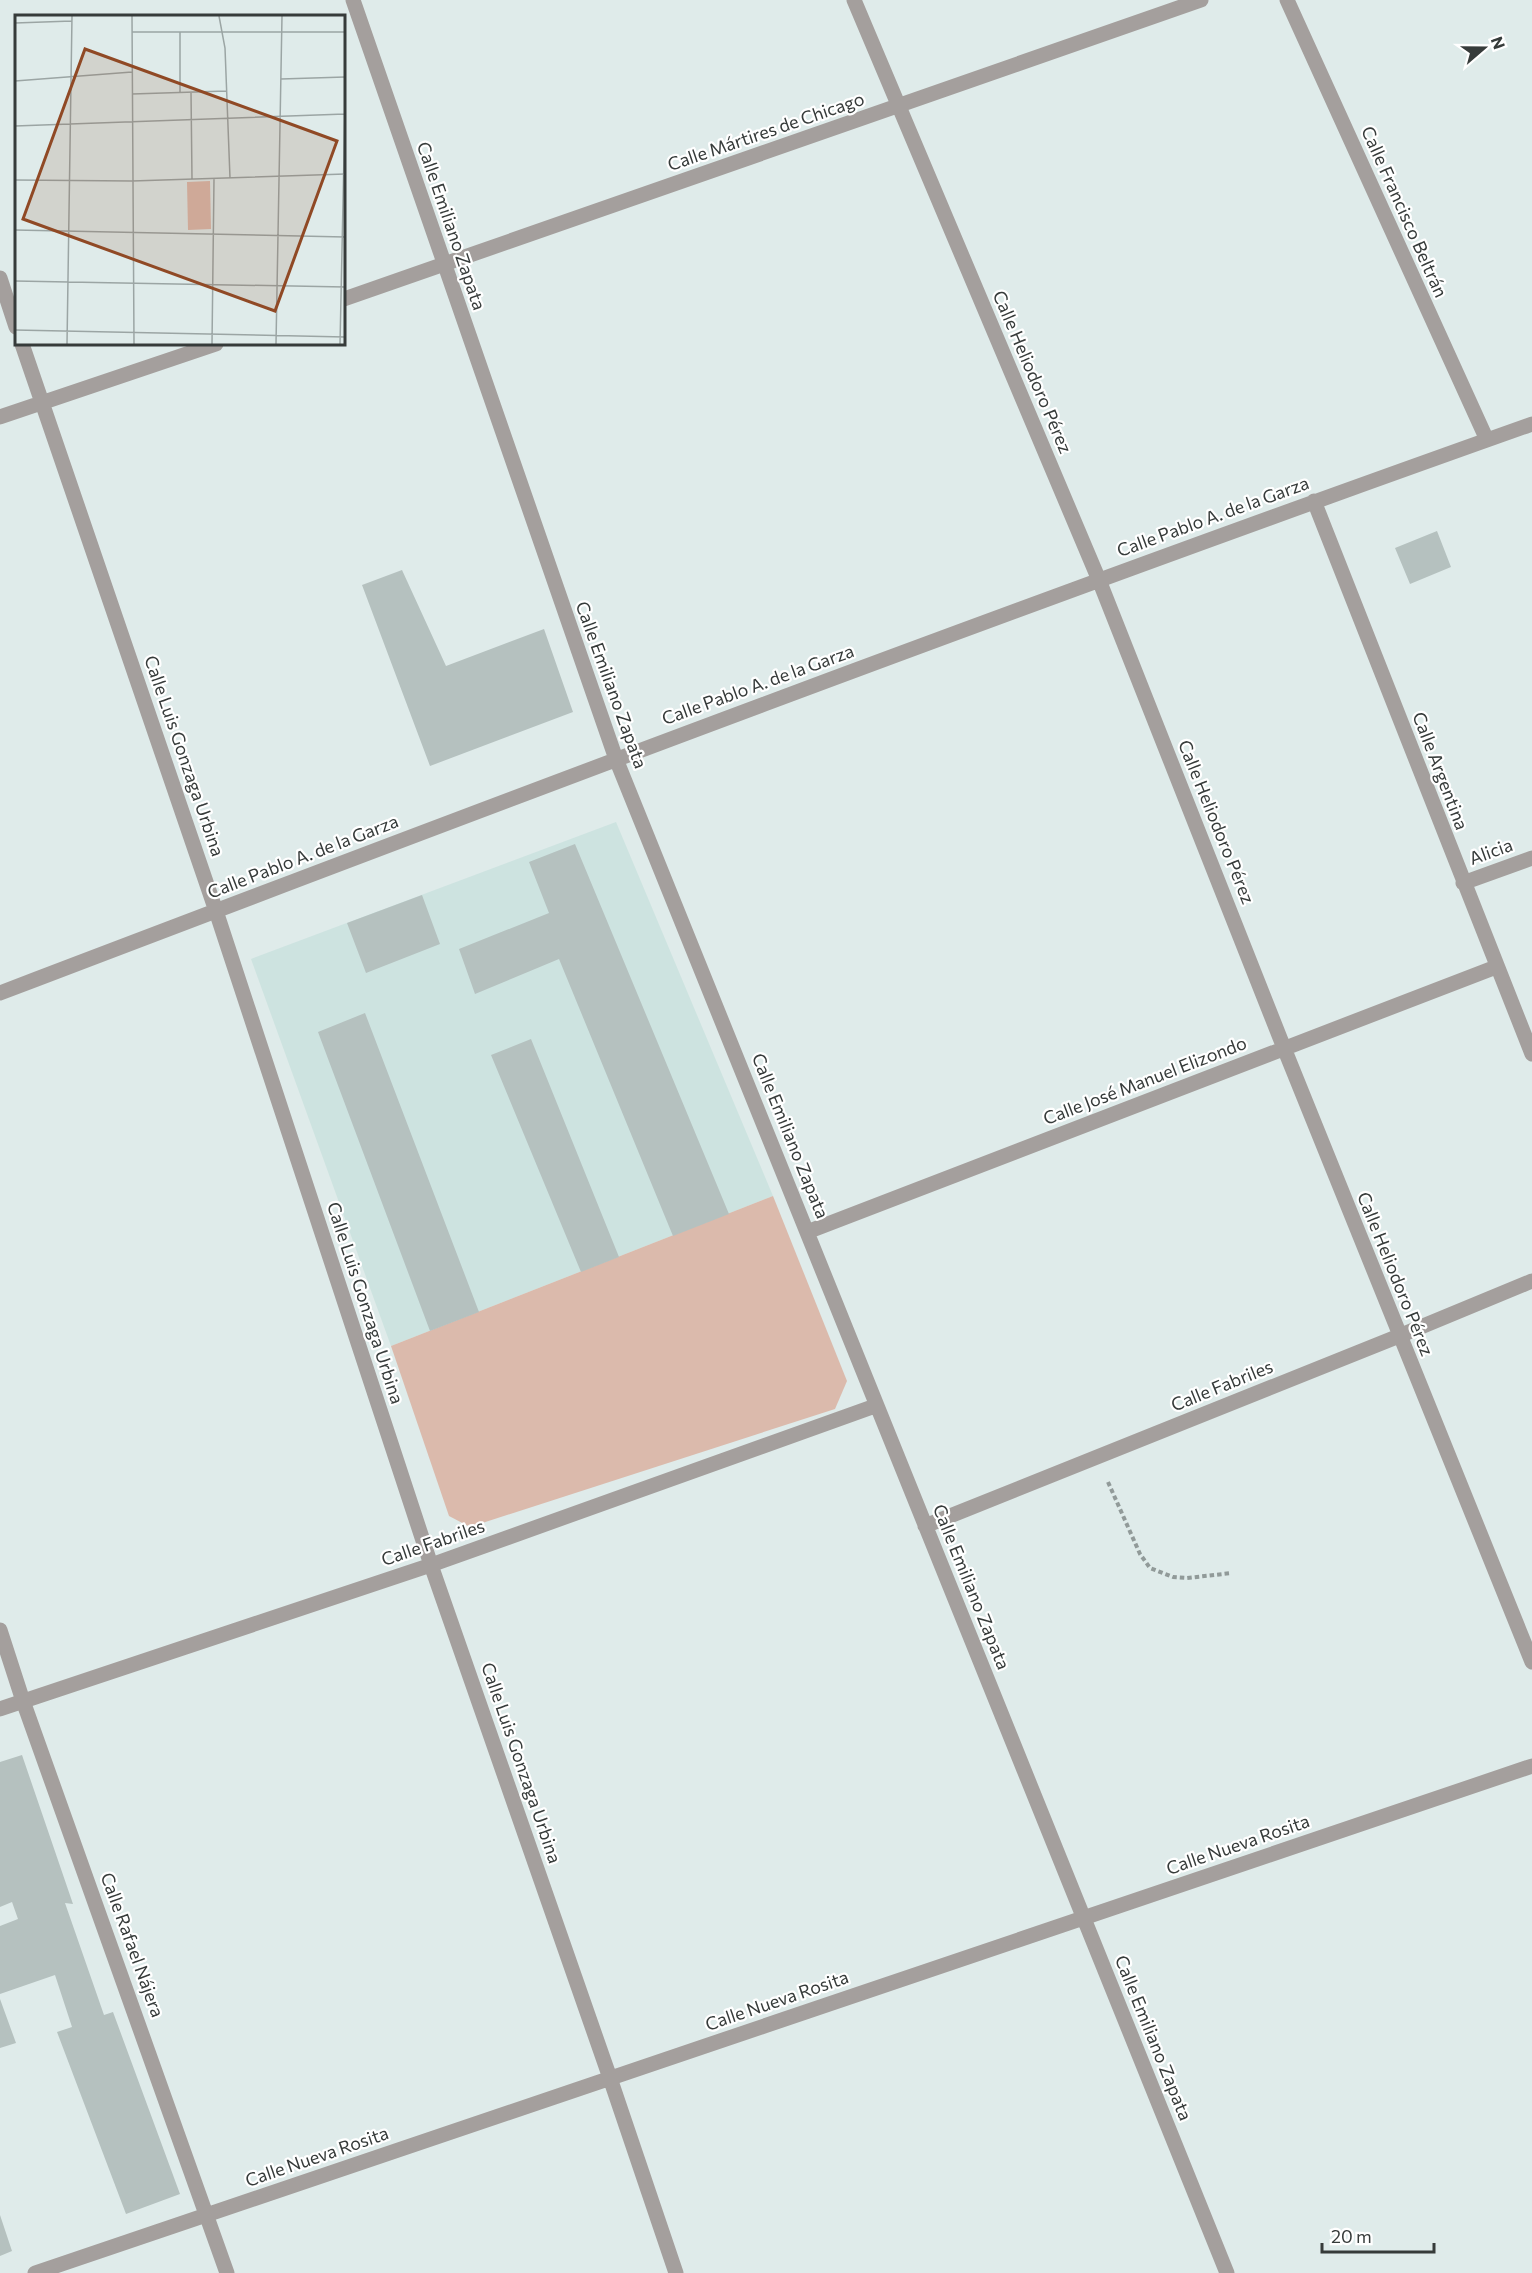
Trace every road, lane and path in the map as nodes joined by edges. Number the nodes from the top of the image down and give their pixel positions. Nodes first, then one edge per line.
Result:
1 (353, 0) edge
2 (854, 0) edge
3 (1201, 0) edge
4 (1287, 0) edge
5 (899, 106) junction
6 (444, 265) junction
7 (0, 279) edge
8 (345, 299) edge
9 (15, 324) edge
10 (22, 345) edge
11 (213, 345) edge
12 (43, 403) junction
13 (0, 417) edge
14 (1532, 424) edge
15 (1487, 440) junction
16 (1314, 501) junction
17 (1099, 579) junction
18 (616, 759) junction
19 (1532, 858) edge
20 (1463, 883) junction
21 (216, 910) junction
22 (1496, 967) junction
23 (0, 993) edge
24 (1284, 1048) junction
25 (1532, 1054) edge
26 (807, 1232) junction
27 (1532, 1281) edge
28 (1399, 1336) junction
29 (875, 1406) junction
30 (1096, 1456) junction
31 (925, 1526) junction
32 (431, 1565) junction
33 (1232, 1573) dead end
34 (0, 1630) edge
35 (1532, 1662) edge
36 (23, 1701) junction
37 (0, 1709) edge
38 (1532, 1766) edge
39 (1083, 1918) junction
40 (610, 2078) junction
41 (207, 2214) junction
42 (35, 2273) edge
43 (227, 2273) edge
44 (676, 2273) edge
45 (1227, 2273) edge

1 - 6 street, Calle Emiliano Zapata
2 - 5 street, Calle Heliodoro Pérez
3 - 5 street, Calle Mártires de Chicago
4 - 15 street, Calle Francisco Beltrán
5 - 6 street, Calle Mártires de Chicago
5 - 17 street, Calle Heliodoro Pérez
6 - 8 street, Calle Mártires de Chicago
6 - 18 street, Calle Emiliano Zapata
7 - 9 street
10 - 12 street, Calle Luis Gonzaga Urbina
11 - 12 street
12 - 13 street
12 - 21 street, Calle Luis Gonzaga Urbina
14 - 15 street, Calle Pablo A. de la Garza
15 - 16 street, Calle Pablo A. de la Garza
16 - 17 street, Calle Pablo A. de la Garza
16 - 20 street, Calle Argentina
17 - 18 street, Calle Pablo A. de la Garza
17 - 24 street, Calle Heliodoro Pérez
18 - 21 street, Calle Pablo A. de la Garza
18 - 26 street, Calle Emiliano Zapata
19 - 20 street, Alicia
20 - 22 street, Calle Argentina
21 - 23 street, Calle Pablo A. de la Garza
21 - 32 street, Calle Luis Gonzaga Urbina
22 - 24 street, Calle José Manuel Elizondo
22 - 25 street, Calle Argentina
24 - 26 street, Calle José Manuel Elizondo
24 - 28 street, Calle Heliodoro Pérez
26 - 29 street, Calle Emiliano Zapata
27 - 28 street, Calle Fabriles
28 - 30 street, Calle Fabriles
28 - 35 street, Calle Heliodoro Pérez
29 - 31 street, Calle Emiliano Zapata
29 - 32 street, Calle Fabriles
30 - 31 street, Calle Fabriles
30 - 33 path
31 - 39 street, Calle Emiliano Zapata
32 - 36 street, Calle Fabriles
32 - 40 street, Calle Luis Gonzaga Urbina
34 - 36 street, Calle Rafael Nájera
36 - 37 street, Calle Fabriles
36 - 41 street, Calle Rafael Nájera
38 - 39 street, Calle Nueva Rosita
39 - 40 street, Calle Nueva Rosita
39 - 45 street, Calle Emiliano Zapata
40 - 41 street, Calle Nueva Rosita
40 - 44 street, Calle Luis Gonzaga Urbina
41 - 42 street, Calle Nueva Rosita
41 - 43 street, Calle Rafael Nájera

